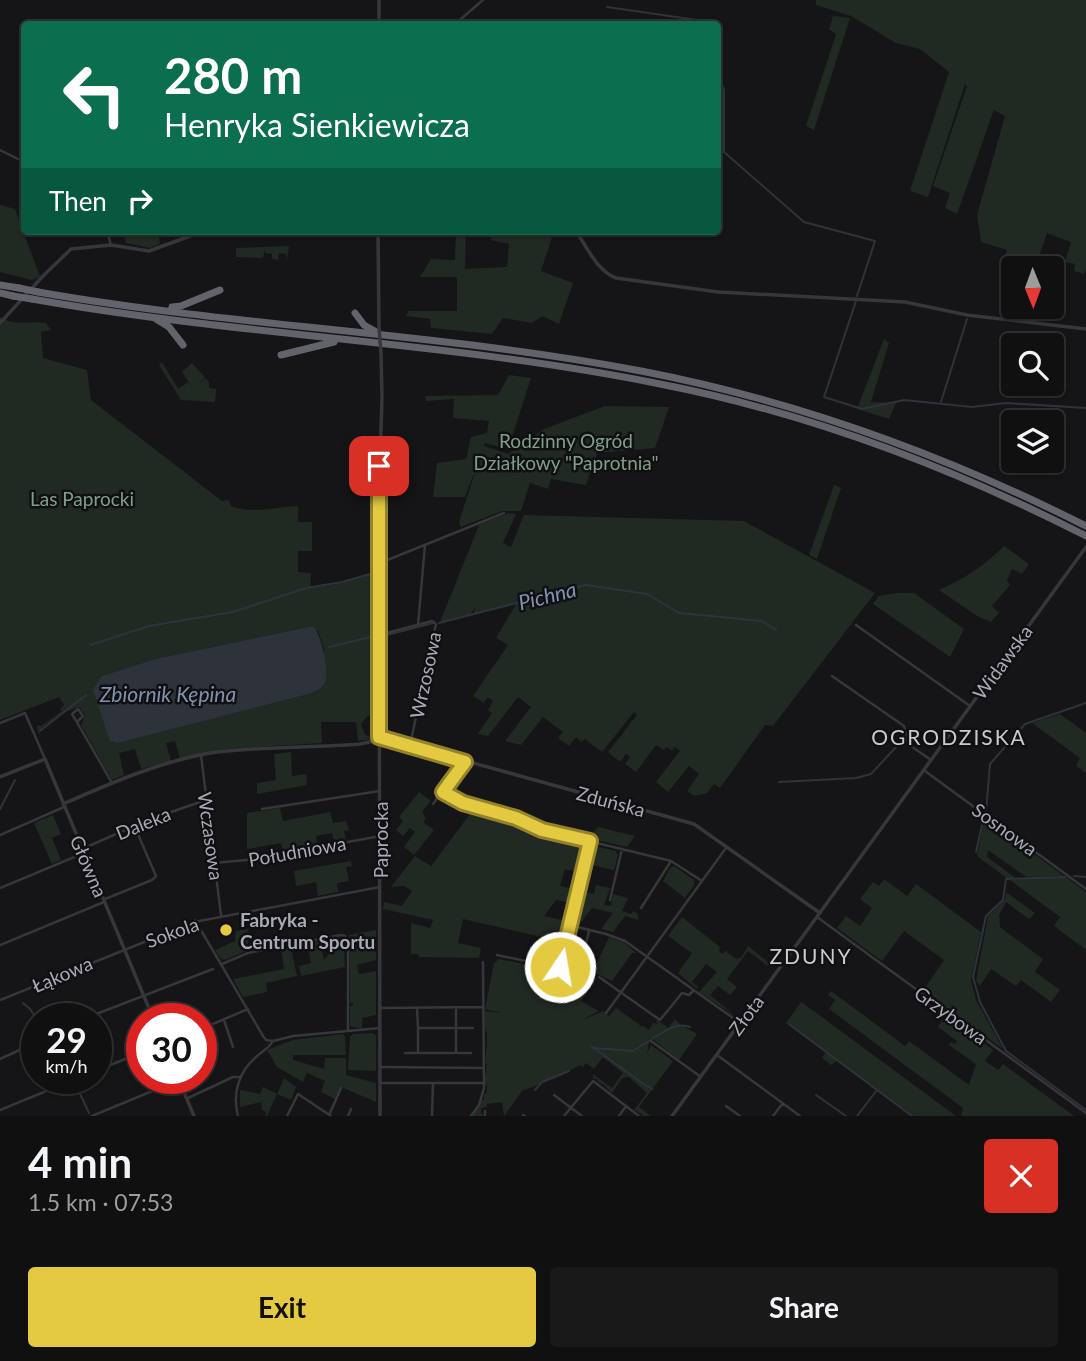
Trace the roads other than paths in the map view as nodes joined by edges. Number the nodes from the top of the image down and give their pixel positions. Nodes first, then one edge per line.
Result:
1 (379, 0) edge
2 (483, 0) edge
3 (379, 21) edge
4 (458, 21) edge
5 (0, 150) edge
6 (21, 160) edge
7 (108, 235) edge
8 (193, 235) edge
9 (378, 235) edge
10 (579, 235) edge
11 (111, 245) junction
12 (0, 285) edge
13 (220, 290) dead end
14 (0, 293) edge
15 (150, 308) junction
16 (355, 313) dead end
17 (152, 317) junction
18 (0, 323) edge
19 (1086, 329) edge
20 (388, 337) junction
21 (348, 341) junction
22 (183, 345) dead end
23 (281, 355) dead end
24 (503, 513) dead end
25 (1086, 526) edge
26 (1086, 536) edge
27 (425, 545) junction
28 (1086, 547) edge
29 (379, 564) junction
30 (418, 625) junction
31 (856, 625) dead end
32 (379, 635) junction
33 (832, 676) dead end
34 (970, 706) junction
35 (77, 722) dead end
36 (0, 723) edge
37 (379, 739) junction
38 (410, 745) junction
39 (201, 755) junction
40 (45, 759) junction
41 (931, 760) junction
42 (465, 762) junction
43 (924, 770) junction
44 (0, 777) edge
45 (111, 783) junction
46 (380, 792) junction
47 (443, 792) junction
48 (206, 800) junction
49 (433, 804) dead end
50 (64, 805) junction
51 (262, 809) dead end
52 (134, 825) junction
53 (0, 835) edge
54 (380, 836) junction
55 (590, 841) junction
56 (727, 846) junction
57 (622, 849) junction
58 (83, 851) junction
59 (671, 862) junction
60 (215, 863) junction
61 (702, 881) junction
62 (380, 887) junction
63 (0, 888) edge
64 (1086, 889) edge
65 (610, 900) dead end
66 (104, 901) junction
67 (641, 908) dead end
68 (819, 915) junction
69 (221, 917) junction
70 (195, 921) junction
71 (569, 925) junction
72 (589, 930) junction
73 (0, 945) edge
74 (124, 949) junction
75 (497, 955) dead end
76 (648, 957) junction
77 (483, 962) dead end
78 (222, 964) junction
79 (560, 967) junction
80 (213, 969) dead end
81 (579, 972) junction
82 (591, 975) dead end
83 (599, 977) dead end
84 (694, 990) junction
85 (621, 993) junction
86 (144, 996) junction
87 (0, 1000) edge
88 (147, 1003) edge
89 (483, 1007) junction
90 (112, 1008) edge
91 (380, 1008) junction
92 (417, 1008) junction
93 (456, 1008) junction
94 (248, 1009) junction
95 (606, 1013) dead end
96 (224, 1020) junction
97 (217, 1023) edge
98 (740, 1023) junction
99 (380, 1028) junction
100 (418, 1028) junction
101 (456, 1028) junction
102 (472, 1028) dead end
103 (348, 1031) junction
104 (273, 1041) junction
105 (651, 1041) dead end
106 (233, 1046) dead end
107 (21, 1049) edge
108 (405, 1053) dead end
109 (418, 1053) junction
110 (456, 1053) junction
111 (471, 1053) dead end
112 (717, 1055) junction
113 (0, 1059) edge
114 (380, 1067) junction
115 (483, 1068) junction
116 (240, 1077) junction
117 (701, 1077) junction
118 (380, 1083) junction
119 (433, 1083) junction
120 (483, 1083) junction
121 (341, 1087) dead end
122 (39, 1094) edge
123 (143, 1094) edge
124 (184, 1094) edge
125 (554, 1095) dead end
126 (186, 1098) junction
127 (783, 1103) junction
128 (626, 1106) junction
129 (726, 1106) dead end
130 (570, 1107) junction
131 (351, 1109) dead end
132 (0, 1110) edge
133 (485, 1111) dead end
134 (1086, 1113) edge
135 (675, 1115) edge
136 (92, 1116) edge
137 (194, 1116) edge
138 (238, 1116) edge
139 (288, 1116) edge
140 (330, 1116) edge
141 (348, 1116) edge
142 (380, 1116) edge
143 (432, 1116) edge
144 (471, 1116) edge
145 (485, 1116) edge
146 (564, 1116) edge
147 (582, 1116) edge
148 (619, 1116) edge
149 (639, 1116) edge
150 (740, 1116) edge
151 (773, 1116) edge
152 (800, 1116) edge

1 - 3 street
2 - 4 street
5 - 6 street
7 - 11 street
8 - 11 street
9 - 29 street, Paprocka, bridge
10 - 19 street
11 - 18 street
12 - 15 highway, bridge
13 - 15 highway
14 - 17 highway, bridge
15 - 20 highway
16 - 20 highway
17 - 21 highway
17 - 22 highway
20 - 25 highway
21 - 23 highway
21 - 26 highway
24 - 27 street
27 - 29 street
27 - 30 street, Wrzosowa
28 - 34 street, Widawska
29 - 32 street, Paprocka
30 - 32 street, Wrzosowa
30 - 38 street, Wrzosowa
31 - 34 street
32 - 37 street, Paprocka
33 - 41 street
34 - 41 street, Widawska
35 - 45 street
36 - 40 street, Główna
37 - 38 street, Zduńska
37 - 39 street, Zduńska
37 - 46 street, Paprocka
38 - 42 street, Zduńska
39 - 45 street, Zduńska
39 - 48 street, Wczasowa
40 - 44 street
40 - 50 street, Główna
41 - 43 street, Widawska
42 - 47 street
42 - 56 street, Zduńska
43 - 64 street, Sosnowa
43 - 68 street, Widawska
45 - 50 street, Zduńska
46 - 51 street
46 - 54 street, Paprocka
47 - 49 street
47 - 55 street
48 - 52 street, Daleka
48 - 60 street, Wczasowa
50 - 53 street
50 - 58 street, Główna
52 - 58 street, Daleka
52 - 66 street
54 - 60 street, Południowa
54 - 62 street, Paprocka
55 - 57 street
55 - 71 street
56 - 61 street
56 - 68 street, Zduńska
57 - 59 street
57 - 65 street
58 - 63 street, Daleka
58 - 66 street, Główna
59 - 61 street
59 - 67 street
60 - 69 street, Wczasowa
61 - 76 street
62 - 69 street, Sokola
62 - 91 street, Paprocka
66 - 73 street
66 - 74 street, Główna
68 - 98 street, Złota
68 - 134 street, Grzybowa
69 - 70 street, Sokola
70 - 74 street, Sokola
70 - 78 street
71 - 72 street
71 - 79 street
72 - 76 street
72 - 81 street
74 - 86 street, Główna
74 - 87 street, Łąkowa
75 - 79 street
76 - 84 street
76 - 85 street
77 - 89 street
78 - 94 street
78 - 103 street
79 - 81 street
80 - 86 street
81 - 82 street
83 - 85 street
84 - 85 street
84 - 98 street
85 - 95 street
86 - 88 street, Główna
86 - 90 street
89 - 93 street
89 - 115 street
91 - 92 street
91 - 99 street, Paprocka
92 - 93 street
92 - 100 street
93 - 101 street
94 - 96 street
94 - 104 street
96 - 97 street
96 - 106 street
98 - 112 street, Złota
99 - 103 street
99 - 114 street, Paprocka
100 - 101 street
100 - 109 street
101 - 102 street
101 - 110 street
103 - 104 street
104 - 116 street
105 - 117 street
107 - 113 street
108 - 109 street
109 - 110 street
110 - 111 street
112 - 117 street, Złota
112 - 127 street
114 - 115 street
114 - 118 street, Paprocka
115 - 120 street
116 - 126 street
116 - 138 street
117 - 135 street, Złota
118 - 119 street
118 - 142 street, Paprocka
119 - 120 street
119 - 143 street
120 - 144 street
121 - 140 street
122 - 132 street
123 - 136 street
124 - 126 street
125 - 130 street
126 - 137 street
127 - 151 street
127 - 152 street
128 - 130 street
128 - 148 street
128 - 149 street
129 - 150 street
130 - 146 street
130 - 147 street
131 - 141 street
133 - 145 street
139 - 140 street

